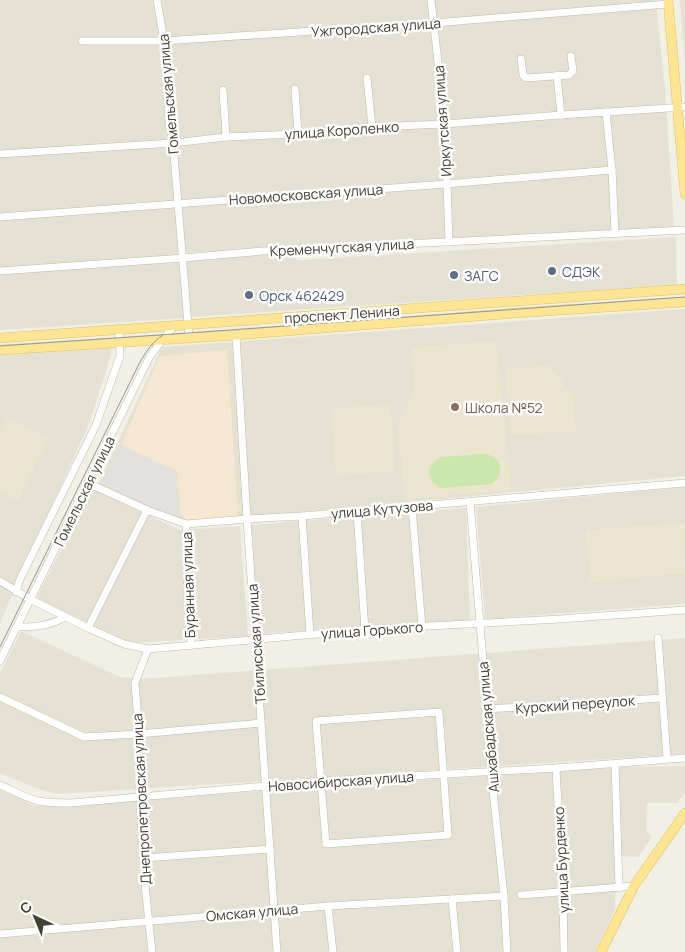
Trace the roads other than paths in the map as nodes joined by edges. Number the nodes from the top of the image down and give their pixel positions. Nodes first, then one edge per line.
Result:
1 (157, 0) edge
2 (431, 0) edge
3 (668, 2) edge
4 (434, 23) junction
5 (164, 41) junction
6 (82, 42) dead end
7 (572, 56) dead end
8 (521, 59) dead end
9 (557, 76) junction
10 (367, 78) dead end
11 (295, 89) dead end
12 (223, 90) dead end
13 (681, 108) edge
14 (606, 112) junction
15 (560, 115) junction
16 (445, 124) junction
17 (372, 128) junction
18 (298, 134) junction
19 (226, 137) junction
20 (173, 143) junction
21 (0, 154) edge
22 (612, 170) junction
23 (446, 184) junction
24 (685, 194) edge
25 (178, 204) junction
26 (0, 217) edge
27 (685, 230) edge
28 (615, 234) junction
29 (449, 242) junction
30 (183, 258) junction
31 (0, 271) edge
32 (685, 289) edge
33 (604, 295) junction
34 (514, 301) junction
35 (685, 302) edge
36 (484, 304) junction
37 (605, 308) junction
38 (408, 309) junction
39 (515, 313) junction
40 (484, 316) junction
41 (294, 317) junction
42 (408, 322) junction
43 (188, 325) junction
44 (174, 326) junction
45 (119, 330) junction
46 (295, 330) junction
47 (236, 335) junction
48 (189, 337) junction
49 (0, 338) edge
50 (162, 340) junction
51 (120, 342) junction
52 (0, 350) edge
53 (88, 483) junction
54 (685, 483) edge
55 (470, 502) junction
56 (412, 506) junction
57 (147, 510) junction
58 (357, 512) junction
59 (302, 516) junction
60 (247, 519) junction
61 (186, 524) junction
62 (0, 581) edge
63 (16, 592) junction
64 (30, 599) junction
65 (685, 610) edge
66 (65, 617) junction
67 (480, 624) junction
68 (17, 627) junction
69 (422, 627) junction
70 (88, 628) junction
71 (365, 630) junction
72 (310, 635) junction
73 (658, 638) dead end
74 (256, 639) junction
75 (191, 645) junction
76 (148, 649) junction
77 (0, 661) edge
78 (0, 697) edge
79 (662, 698) junction
80 (487, 709) junction
81 (261, 723) junction
82 (139, 734) junction
83 (667, 758) junction
84 (685, 758) edge
85 (615, 764) junction
86 (556, 768) junction
87 (491, 771) junction
88 (443, 774) junction
89 (321, 781) junction
90 (0, 785) edge
91 (266, 786) junction
92 (140, 796) junction
93 (685, 813) edge
94 (270, 849) junction
95 (144, 858) junction
96 (634, 886) junction
97 (619, 888) junction
98 (563, 893) junction
99 (521, 895) dead end
100 (504, 896) junction
101 (452, 899) junction
102 (328, 906) junction
103 (274, 910) junction
104 (149, 921) junction
105 (0, 934) edge
106 (152, 952) edge
107 (277, 952) edge
108 (333, 952) edge
109 (457, 952) edge
110 (507, 952) edge
111 (564, 952) edge
112 (601, 952) edge

1 - 5 street, Гомельская улица
2 - 4 street, Иркутская улица
3 - 4 street, Ужгородская улица
3 - 13 main road
4 - 5 street, Ужгородская улица
4 - 16 street, Иркутская улица
5 - 6 street, Ужгородская улица
5 - 20 street, Гомельская улица
7 - 9 street
8 - 9 street
9 - 15 street
10 - 17 street
11 - 18 street
12 - 19 street
13 - 14 street, улица Короленко
13 - 24 main road
14 - 15 street, улица Короленко
14 - 22 street
15 - 16 street, улица Короленко
16 - 17 street, улица Короленко
16 - 23 street, Иркутская улица
17 - 18 street, улица Короленко
18 - 19 street, улица Короленко
19 - 20 street, улица Короленко
20 - 21 street, улица Короленко
20 - 25 street, Гомельская улица
22 - 23 street, Новомосковская улица
22 - 28 street
23 - 25 street, Новомосковская улица
23 - 29 street, Иркутская улица
25 - 26 street, Новомосковская улица
25 - 30 street, Гомельская улица
27 - 28 street, Кременчугская улица
28 - 29 street, Кременчугская улица
29 - 30 street, Кременчугская улица
30 - 31 street, Кременчугская улица
30 - 43 street, Гомельская улица
32 - 33 main road, проспект Ленина
33 - 34 main road, проспект Ленина
33 - 37 street
34 - 36 main road, проспект Ленина
34 - 39 street
35 - 37 main road, проспект Ленина
36 - 38 main road, проспект Ленина
36 - 40 street
37 - 39 main road, проспект Ленина
38 - 41 main road, проспект Ленина
38 - 42 street
39 - 40 main road, проспект Ленина
40 - 42 main road, проспект Ленина
41 - 43 main road, проспект Ленина
41 - 46 street
42 - 46 main road, проспект Ленина
43 - 44 main road, проспект Ленина
43 - 48 street, Гомельская улица
44 - 45 main road, проспект Ленина
44 - 50 street, Гомельская улица
45 - 49 main road, проспект Ленина
45 - 51 street, Гомельская улица
46 - 47 main road, проспект Ленина
47 - 48 main road, проспект Ленина
47 - 60 street, Тбилисская улица
48 - 50 main road, проспект Ленина
50 - 51 main road, проспект Ленина
50 - 53 street, Гомельская улица
51 - 52 main road, проспект Ленина
51 - 63 street, Гомельская улица
53 - 57 street, улица Кутузова
53 - 64 street, Гомельская улица
54 - 55 street, улица Кутузова
55 - 56 street, улица Кутузова
55 - 67 street, Ашхабадская улица
56 - 58 street, улица Кутузова
56 - 69 street
57 - 61 street, улица Кутузова
57 - 70 street
58 - 59 street, улица Кутузова
58 - 71 street
59 - 60 street, улица Кутузова
59 - 72 street
60 - 61 street, улица Кутузова
60 - 74 street, Тбилисская улица
61 - 75 street, Буранная улица
62 - 63 street, улица Горького
63 - 64 street, улица Горького
64 - 66 street, улица Горького
64 - 68 street, Гомельская улица
65 - 67 street, улица Горького
66 - 68 street
66 - 70 street, улица Горького
67 - 69 street, улица Горького
67 - 80 street, Ашхабадская улица
68 - 77 street, Гомельская улица
69 - 71 street, улица Горького
70 - 76 street, улица Горького
71 - 72 street, улица Горького
72 - 74 street, улица Горького
73 - 79 street
74 - 75 street, улица Горького
74 - 81 street, Тбилисская улица
75 - 76 street, улица Горького
76 - 82 street, Днепропетровская улица
78 - 82 street
79 - 80 street, Курский переулок
79 - 83 street
80 - 87 street, Ашхабадская улица
81 - 82 street
81 - 91 street, Тбилисская улица
82 - 92 street, Днепропетровская улица
83 - 84 street, Новосибирская улица
83 - 85 street, Новосибирская улица
85 - 86 street, Новосибирская улица
85 - 97 street
86 - 87 street, Новосибирская улица
86 - 98 street, улица Бурденко
87 - 88 street, Новосибирская улица
87 - 100 street, Ашхабадская улица
88 - 89 street, Новосибирская улица
88 - 89 street
88 - 89 street
89 - 91 street, Новосибирская улица
90 - 92 street, Новосибирская улица
91 - 92 street, Новосибирская улица
91 - 94 street, Тбилисская улица
92 - 95 street, Днепропетровская улица
93 - 96 main road
94 - 95 street
94 - 103 street, Тбилисская улица
95 - 104 street, Днепропетровская улица
96 - 97 street
96 - 112 main road
97 - 98 street
98 - 99 street
98 - 111 street, улица Бурденко
100 - 101 street, Омская улица
100 - 110 street, Ашхабадская улица
101 - 102 street, Омская улица
101 - 109 street
102 - 103 street, Омская улица
102 - 108 street
103 - 104 street, Омская улица
103 - 107 street, Тбилисская улица
104 - 105 street, Омская улица
104 - 106 street, Днепропетровская улица

